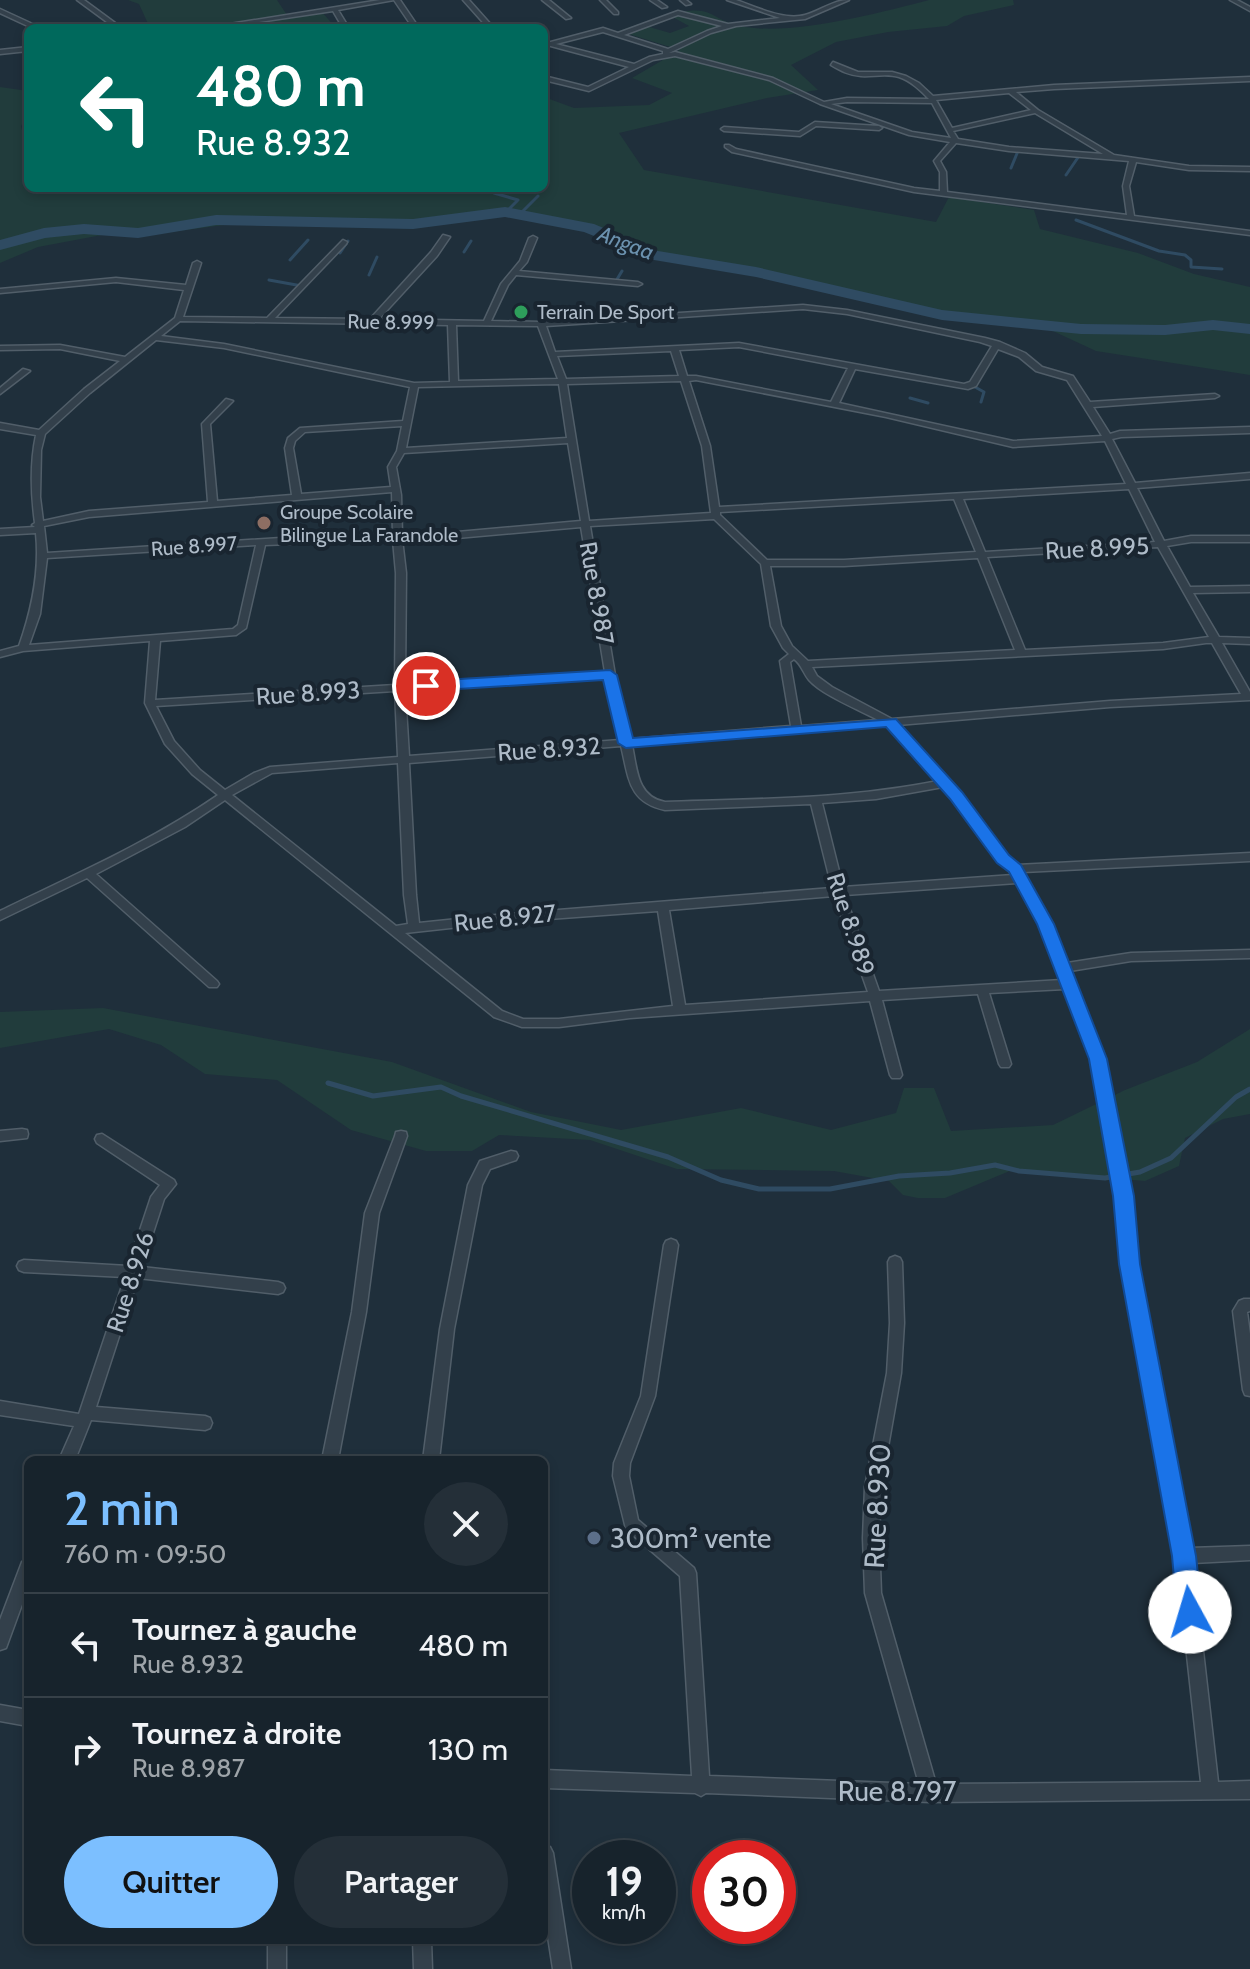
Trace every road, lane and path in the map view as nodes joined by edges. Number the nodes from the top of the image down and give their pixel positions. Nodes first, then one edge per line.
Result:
1 (80, 0) edge
2 (394, 0) edge
3 (466, 0) edge
4 (545, 0) edge
5 (603, 0) edge
6 (653, 0) edge
7 (730, 0) edge
8 (846, 0) edge
9 (1233, 0) edge
10 (664, 7) dead end
11 (1250, 9) edge
12 (335, 10) junction
13 (0, 11) edge
14 (616, 13) dead end
15 (568, 18) dead end
16 (786, 19) junction
17 (28, 24) edge
18 (113, 24) edge
19 (236, 24) edge
20 (344, 24) edge
21 (413, 24) edge
22 (487, 24) edge
23 (728, 26) junction
24 (618, 35) junction
25 (548, 44) edge
26 (548, 44) edge
27 (24, 49) edge
28 (0, 52) edge
29 (665, 53) junction
30 (833, 64) dead end
31 (633, 66) junction
32 (548, 79) edge
33 (1250, 79) edge
34 (1009, 90) junction
35 (933, 100) junction
36 (823, 103) junction
37 (1036, 111) junction
38 (724, 129) dead end
39 (950, 130) junction
40 (900, 131) junction
41 (955, 140) junction
42 (727, 146) dead end
43 (1113, 157) junction
44 (1133, 160) junction
45 (1250, 169) edge
46 (944, 193) junction
47 (1131, 219) junction
48 (1250, 233) edge
49 (446, 237) dead end
50 (533, 238) dead end
51 (343, 242) dead end
52 (197, 263) dead end
53 (514, 273) junction
54 (638, 284) dead end
55 (190, 288) junction
56 (0, 291) edge
57 (178, 319) junction
58 (270, 319) junction
59 (372, 322) junction
60 (452, 324) junction
61 (486, 324) junction
62 (541, 324) junction
63 (155, 338) junction
64 (997, 344) junction
65 (674, 347) junction
66 (0, 348) edge
67 (553, 354) junction
68 (128, 360) junction
69 (853, 365) junction
70 (26, 371) dead end
71 (685, 378) junction
72 (562, 380) junction
73 (454, 384) junction
74 (414, 385) junction
75 (0, 392) edge
76 (1215, 396) dead end
77 (229, 401) dead end
78 (834, 405) junction
79 (1089, 405) junction
80 (407, 423) junction
81 (0, 426) edge
82 (1250, 430) edge
83 (41, 433) junction
84 (1107, 438) junction
85 (573, 440) junction
86 (401, 451) junction
87 (1250, 476) edge
88 (1130, 486) junction
89 (396, 489) junction
90 (957, 495) junction
91 (297, 496) junction
92 (213, 504) junction
93 (715, 513) junction
94 (585, 523) junction
95 (37, 527) junction
96 (0, 532) edge
97 (397, 537) junction
98 (1250, 539) edge
99 (261, 542) junction
100 (1161, 544) junction
101 (979, 554) junction
102 (43, 556) junction
103 (765, 563) junction
104 (1250, 589) edge
105 (1187, 590) junction
106 (155, 637) junction
107 (1213, 640) junction
108 (1250, 641) edge
109 (23, 648) junction
110 (1021, 652) junction
111 (0, 654) edge
112 (795, 654) junction
113 (806, 664) junction
114 (610, 675) junction
115 (400, 687) junction
116 (1249, 699) edge
117 (150, 703) junction
118 (890, 722) junction
119 (797, 730) junction
120 (626, 743) junction
121 (404, 760) junction
122 (946, 783) junction
123 (226, 797) junction
124 (816, 802) junction
125 (1250, 857) edge
126 (89, 874) junction
127 (1017, 874) junction
128 (838, 890) junction
129 (663, 906) junction
130 (0, 916) edge
131 (414, 927) junction
132 (394, 930) junction
133 (1250, 954) edge
134 (1062, 968) junction
135 (213, 984) dead end
136 (1070, 984) junction
137 (983, 992) junction
138 (875, 996) junction
139 (680, 1010) junction
140 (1005, 1064) dead end
141 (896, 1075) dead end
142 (22, 1134) dead end
143 (0, 1136) edge
144 (401, 1136) dead end
145 (102, 1139) dead end
146 (511, 1156) dead end
147 (671, 1245) dead end
148 (895, 1262) dead end
149 (24, 1266) dead end
150 (134, 1272) junction
151 (278, 1288) dead end
152 (1245, 1308) edge
153 (1250, 1390) edge
154 (0, 1408) edge
155 (85, 1417) junction
156 (205, 1423) dead end
157 (69, 1456) edge
158 (331, 1456) edge
159 (431, 1456) edge
160 (1250, 1553) edge
161 (1184, 1556) junction
162 (24, 1583) edge
163 (0, 1642) edge
164 (0, 1713) edge
165 (24, 1717) edge
166 (548, 1779) edge
167 (701, 1787) junction
168 (1210, 1789) junction
169 (1250, 1790) edge
170 (930, 1793) junction
171 (548, 1879) edge
172 (277, 1944) edge
173 (422, 1944) edge
174 (277, 1969) edge
175 (423, 1969) edge
176 (562, 1969) edge

1 - 18 street
2 - 12 street
2 - 21 street
3 - 22 street
4 - 15 street
5 - 14 street
6 - 10 street
7 - 16 street
8 - 16 street
9 - 11 street
12 - 19 street
12 - 20 street
13 - 17 street
16 - 23 street
23 - 24 street
23 - 29 street
24 - 25 street
24 - 29 street
26 - 31 street
27 - 28 street
29 - 31 street
29 - 36 street
30 - 35 street
31 - 32 street
33 - 34 street
34 - 35 street
34 - 37 street
35 - 36 street
35 - 39 street
36 - 40 street
37 - 39 street
37 - 43 street
38 - 40 street
39 - 41 street
40 - 41 street
41 - 43 street
41 - 46 street
42 - 46 street
43 - 44 street
44 - 45 street
44 - 47 street
46 - 47 street
47 - 48 street
49 - 59 street
50 - 53 street
51 - 58 street
52 - 55 street
53 - 54 street
53 - 61 street
55 - 56 street
55 - 57 street
57 - 58 street, Rue 8.999
57 - 63 street
58 - 59 street, Rue 8.999
59 - 60 street, Rue 8.999
60 - 61 street, Rue 8.999
60 - 73 street
61 - 62 street, Rue 8.999
62 - 64 street, Rue 8.999
62 - 67 street, Rue 8.987
63 - 68 street
63 - 74 street
64 - 69 street
64 - 79 street, Rue 8.999
65 - 67 street
65 - 69 street
65 - 71 street
66 - 68 street
67 - 72 street, Rue 8.987
68 - 83 street
69 - 78 street
70 - 75 street
71 - 72 street
71 - 78 street
71 - 93 street
72 - 73 street
72 - 85 street, Rue 8.987
73 - 74 street
74 - 80 street
76 - 79 street
77 - 92 street
78 - 84 street
79 - 84 street, Rue 8.999
80 - 86 street
80 - 91 street
81 - 83 street
82 - 84 street
83 - 95 street
84 - 88 street, Rue 8.999
85 - 86 street
85 - 94 street, Rue 8.987
86 - 89 street
87 - 88 street, Rue 8.997
88 - 90 street, Rue 8.997
88 - 100 street, Rue 8.999
89 - 91 street
89 - 97 street
90 - 93 street, Rue 8.997
90 - 101 street
91 - 92 street
92 - 95 street
93 - 94 street, Rue 8.997
93 - 103 street
94 - 97 street, Rue 8.997
94 - 114 street, Rue 8.987
95 - 96 street
95 - 102 street
97 - 99 street, Rue 8.997
97 - 115 street
98 - 100 street
99 - 102 street, Rue 8.997
99 - 106 street
100 - 101 street, Rue 8.995
100 - 105 street, Rue 8.995
101 - 103 street, Rue 8.995
101 - 110 street
102 - 109 street
103 - 112 street
104 - 105 street
105 - 107 street, Rue 8.995
106 - 109 street
106 - 117 street
107 - 108 street
107 - 110 street
107 - 116 street, Rue 8.995
109 - 111 street
110 - 113 street
112 - 113 street
112 - 119 street
113 - 118 street
114 - 115 street, Rue 8.993
114 - 120 street, Rue 8.987
115 - 117 street, Rue 8.993
115 - 121 street
116 - 118 street, Rue 8.995
117 - 123 street
118 - 119 street, Rue 8.932
118 - 122 street
119 - 120 street, Rue 8.932
120 - 121 street, Rue 8.932
120 - 124 street, Rue 8.987
121 - 123 street, Rue 8.932
121 - 131 street
122 - 124 street, Rue 8.987
122 - 127 street
123 - 126 street, Rue 8.932
123 - 132 street
124 - 128 street, Rue 8.989
125 - 127 street, Rue 8.927
126 - 130 street, Rue 8.932
126 - 135 street
127 - 128 street, Rue 8.927
127 - 134 street
128 - 129 street, Rue 8.927
128 - 138 street, Rue 8.989
129 - 131 street, Rue 8.927
129 - 139 street
131 - 132 street, Rue 8.927
132 - 139 street
133 - 134 street
134 - 136 street
136 - 137 street, Rue 8.989
136 - 161 street
137 - 138 street, Rue 8.989
137 - 140 street
138 - 139 street
138 - 141 street
142 - 143 street
144 - 158 street
145 - 150 street, Rue 8.926
146 - 159 street
147 - 167 street
148 - 170 street, Rue 8.930
149 - 150 street
150 - 151 street
150 - 155 street, Rue 8.926
152 - 153 street
154 - 155 street
155 - 156 street
155 - 157 street, Rue 8.926
160 - 161 street
161 - 168 street
162 - 163 street
164 - 165 street
166 - 167 street, Rue 8.797
167 - 170 street, Rue 8.797
168 - 169 street, Rue 8.797
168 - 170 street, Rue 8.797
171 - 176 street
172 - 174 street
173 - 175 street

